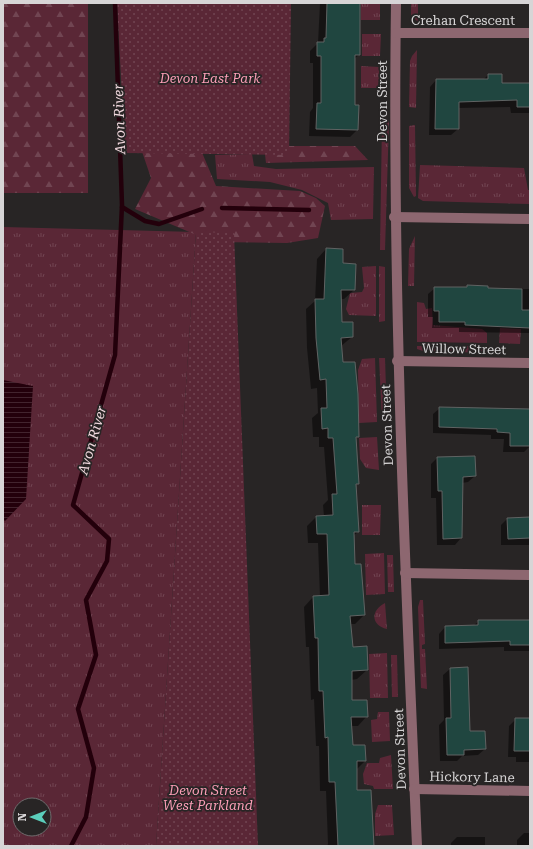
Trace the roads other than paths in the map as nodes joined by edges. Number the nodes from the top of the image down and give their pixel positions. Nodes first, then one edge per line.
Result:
1 (396, 3) edge
2 (396, 33) junction
3 (530, 33) edge
4 (394, 217) junction
5 (530, 219) edge
6 (397, 361) junction
7 (530, 363) edge
8 (405, 573) junction
9 (530, 575) edge
10 (414, 789) junction
11 (530, 792) edge
12 (417, 846) edge

1 - 2 street, Devon Street
2 - 3 street, Crehan Crescent
2 - 4 street, Devon Street
4 - 5 street
4 - 6 street, Devon Street
6 - 7 street, Willow Street
6 - 8 street, Devon Street
8 - 9 street
8 - 10 street, Devon Street
10 - 11 street, Hickory Lane
10 - 12 street, Devon Street

